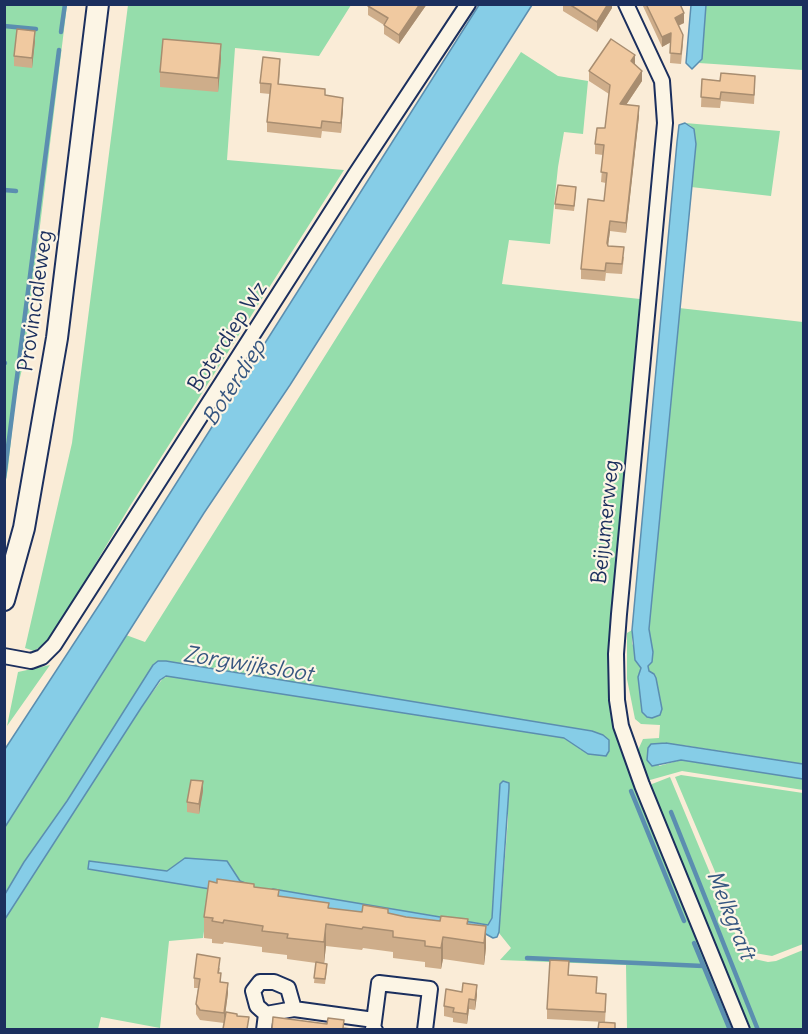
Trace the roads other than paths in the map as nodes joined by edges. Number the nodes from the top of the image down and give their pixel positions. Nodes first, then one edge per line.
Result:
1 (98, 4) edge
2 (468, 4) edge
3 (626, 4) edge
4 (4, 600) edge
5 (4, 656) edge
6 (294, 1009) junction
7 (266, 1014) junction
8 (374, 1025) edge
9 (264, 1029) edge
10 (425, 1029) edge
11 (742, 1029) edge

1 - 4 main road, Provincialeweg
2 - 5 street, Boterdiep Wz
3 - 11 street, Beijumerweg
6 - 7 street
6 - 7 street
6 - 8 street
7 - 9 street
8 - 10 street

